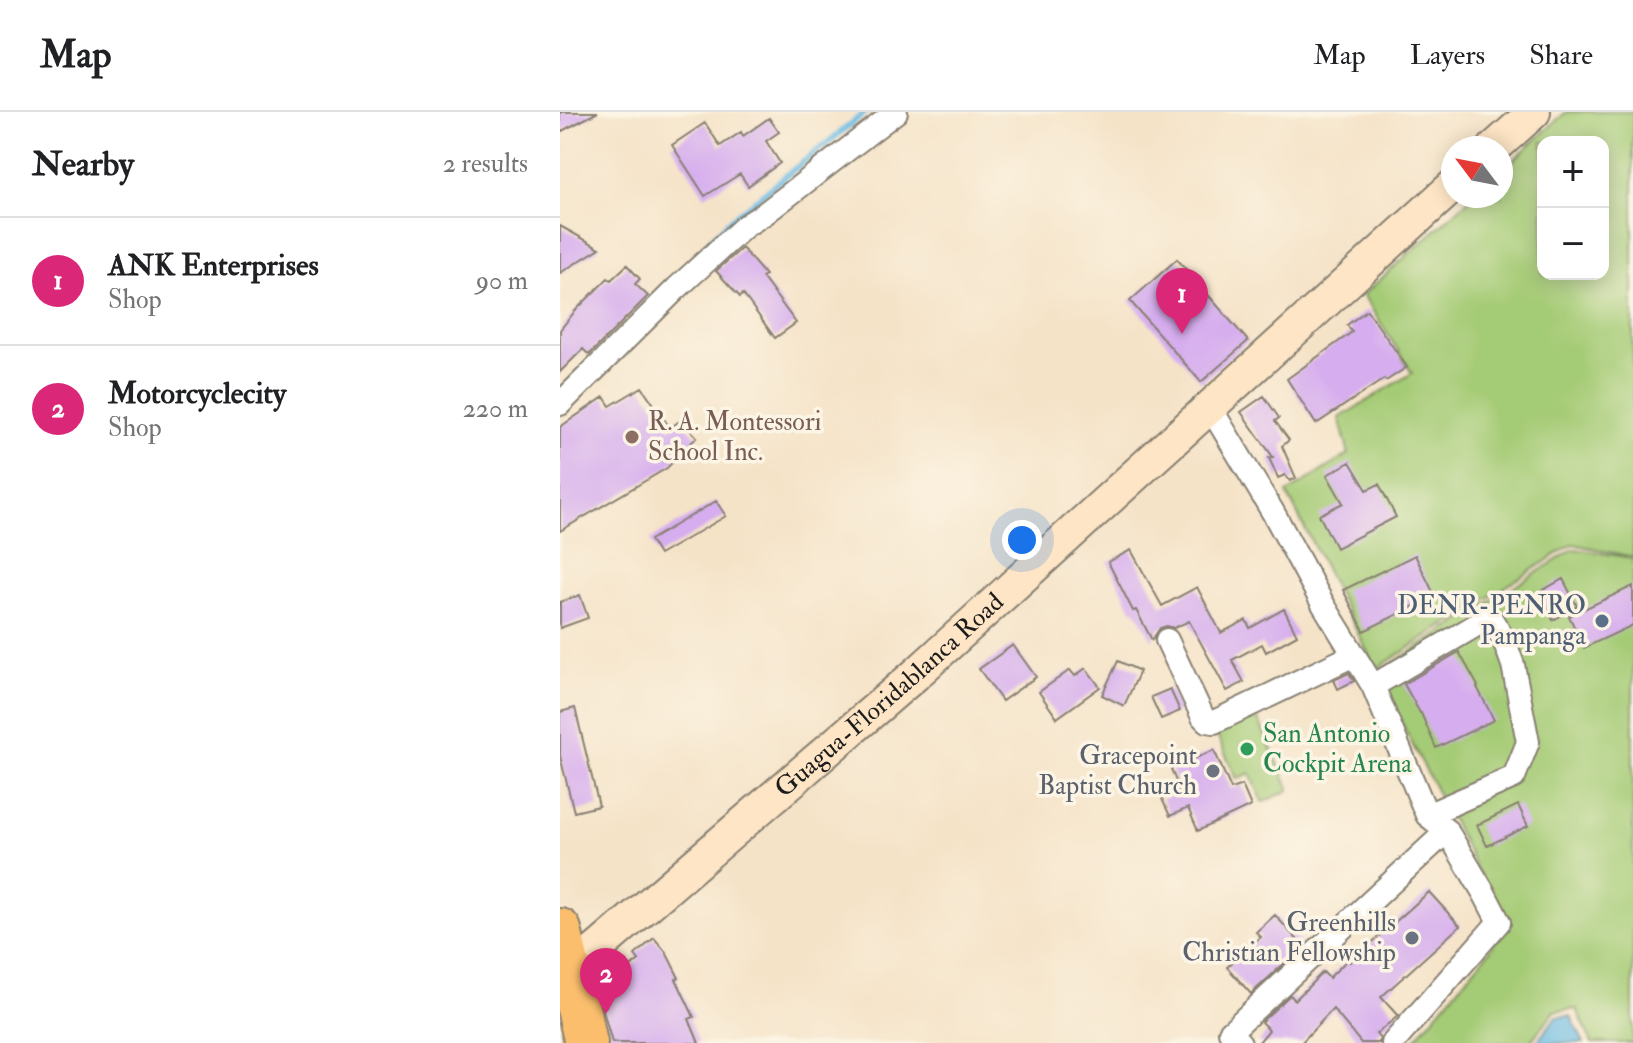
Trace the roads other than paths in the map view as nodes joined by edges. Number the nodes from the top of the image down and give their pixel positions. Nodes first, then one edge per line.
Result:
1 (896, 112) edge
2 (1534, 112) edge
3 (1507, 136) edge
4 (1441, 197) edge
5 (560, 404) edge
6 (1210, 407) junction
7 (1167, 640) dead end
8 (1354, 655) junction
9 (1373, 686) junction
10 (1427, 815) junction
11 (1447, 831) junction
12 (560, 930) edge
13 (569, 973) junction
14 (586, 1043) edge
15 (1240, 1043) edge
16 (1393, 1043) edge

1 - 5 street
2 - 3 main road
4 - 6 main road, Guagua-Floridablanca Road
6 - 8 street
6 - 13 main road, Guagua-Floridablanca Road
7 - 8 street
8 - 9 street
9 - 10 street
9 - 10 street
10 - 11 street
11 - 15 street
11 - 16 street
12 - 13 highway
13 - 14 highway

